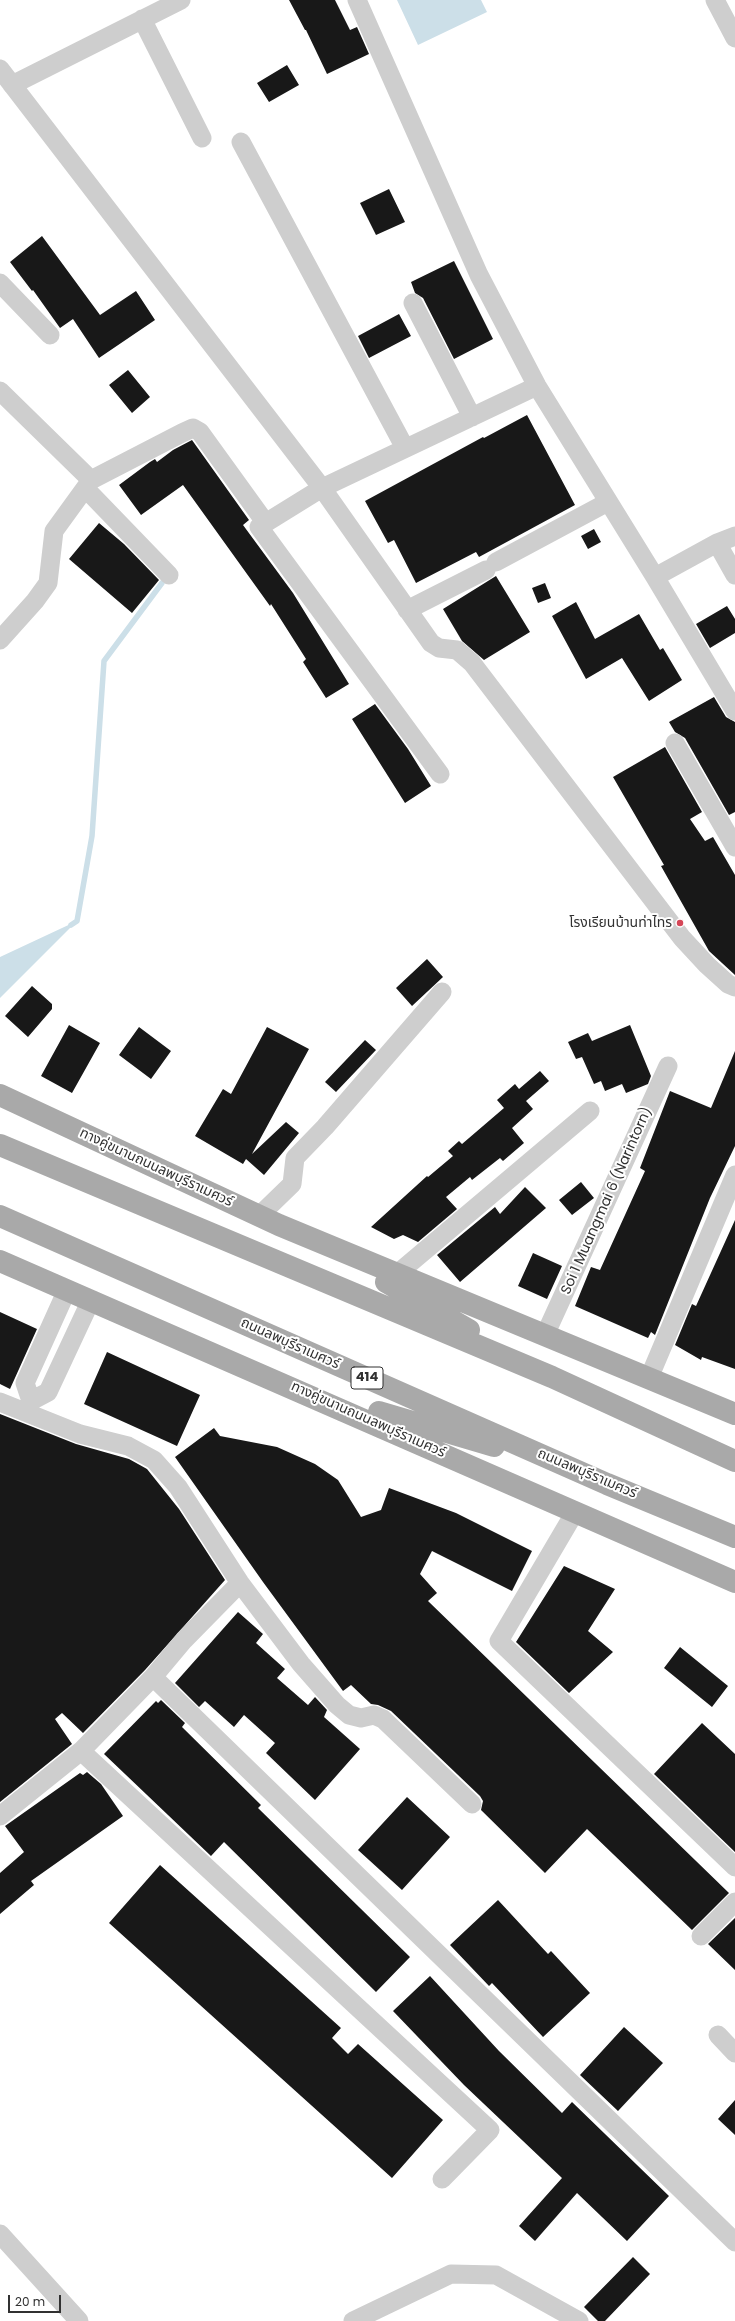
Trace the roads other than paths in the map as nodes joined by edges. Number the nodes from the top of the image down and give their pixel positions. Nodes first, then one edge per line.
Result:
1 (181, 0) edge
2 (357, 0) edge
3 (715, 0) edge
4 (142, 20) junction
5 (735, 38) edge
6 (0, 69) edge
7 (12, 85) junction
8 (202, 138) dead end
9 (241, 142) dead end
10 (0, 283) edge
11 (413, 303) dead end
12 (50, 335) dead end
13 (537, 386) junction
14 (0, 391) edge
15 (472, 417) junction
16 (405, 448) junction
17 (88, 484) junction
18 (322, 488) junction
19 (608, 502) junction
20 (265, 522) junction
21 (735, 536) edge
22 (717, 543) junction
23 (168, 575) dead end
24 (735, 575) edge
25 (655, 577) junction
26 (407, 610) junction
27 (0, 640) edge
28 (735, 711) edge
29 (675, 744) dead end
30 (440, 774) dead end
31 (729, 822) edge
32 (735, 847) edge
33 (735, 987) edge
34 (442, 992) dead end
35 (668, 1066) dead end
36 (0, 1096) edge
37 (590, 1111) dead end
38 (0, 1146) edge
39 (735, 1175) edge
40 (0, 1216) edge
41 (260, 1216) junction
42 (279, 1225) junction
43 (0, 1261) edge
44 (397, 1274) junction
45 (67, 1290) junction
46 (90, 1300) junction
47 (545, 1335) junction
48 (552, 1377) junction
49 (649, 1378) junction
50 (292, 1387) junction
51 (0, 1402) edge
52 (29, 1407) junction
53 (735, 1414) edge
54 (735, 1461) edge
55 (607, 1484) junction
56 (575, 1512) junction
57 (735, 1537) edge
58 (735, 1582) edge
59 (240, 1583) junction
60 (153, 1677) junction
61 (81, 1751) junction
62 (472, 1804) dead end
63 (0, 1816) edge
64 (735, 1867) edge
65 (735, 1902) edge
66 (701, 1936) dead end
67 (718, 2035) dead end
68 (735, 2053) edge
69 (442, 2179) dead end
70 (0, 2234) edge
71 (735, 2242) edge
72 (79, 2321) edge
73 (353, 2321) edge
74 (579, 2321) edge

1 - 4 street
2 - 13 street
3 - 5 street
4 - 7 street
4 - 8 street
6 - 7 street
7 - 18 street
9 - 16 street
10 - 12 street
11 - 15 street
13 - 15 street
13 - 19 street
14 - 17 street
15 - 16 street
16 - 18 street
17 - 20 street
17 - 23 street
17 - 27 street
18 - 20 street
18 - 26 street
19 - 25 street
19 - 26 street
20 - 30 street
21 - 22 street
22 - 24 street
22 - 25 street
25 - 28 street
26 - 33 street
29 - 31 street
31 - 32 street
34 - 41 street
35 - 47 street, Soi 1 Muangmai 6 (Narintorn)
36 - 41 main road, ทางคู่ขนานถนนลพบุรีราเมศวร์
37 - 44 street
38 - 48 main road
39 - 49 street
40 - 55 main road, ถนนลพบุรีราเมศวร์ / 414
41 - 42 main road, ทางคู่ขนานถนนลพบุรีราเมศวร์
42 - 44 main road, ทางคู่ขนานถนนลพบุรีราเมศวร์
42 - 48 main road
43 - 45 main road, ทางคู่ขนานถนนลพบุรีราเมศวร์
44 - 47 main road, ทางคู่ขนานถนนลพบุรีราเมศวร์
45 - 46 main road, ทางคู่ขนานถนนลพบุรีราเมศวร์
45 - 52 street
46 - 50 main road, ทางคู่ขนานถนนลพบุรีราเมศวร์
46 - 52 street
47 - 49 main road, ทางคู่ขนานถนนลพบุรีราเมศวร์
48 - 54 main road
49 - 53 main road, ทางคู่ขนานถนนลพบุรีราเมศวร์
50 - 55 main road
50 - 56 main road, ทางคู่ขนานถนนลพบุรีราเมศวร์
51 - 52 street
52 - 59 street
55 - 57 main road, ถนนลพบุรีราเมศวร์ / 414
56 - 58 main road, ทางคู่ขนานถนนลพบุรีราเมศวร์
56 - 64 street
59 - 60 street
59 - 62 street
60 - 61 street
60 - 71 street
61 - 63 street
61 - 69 street
65 - 66 street
67 - 68 street
70 - 72 street
73 - 74 street

